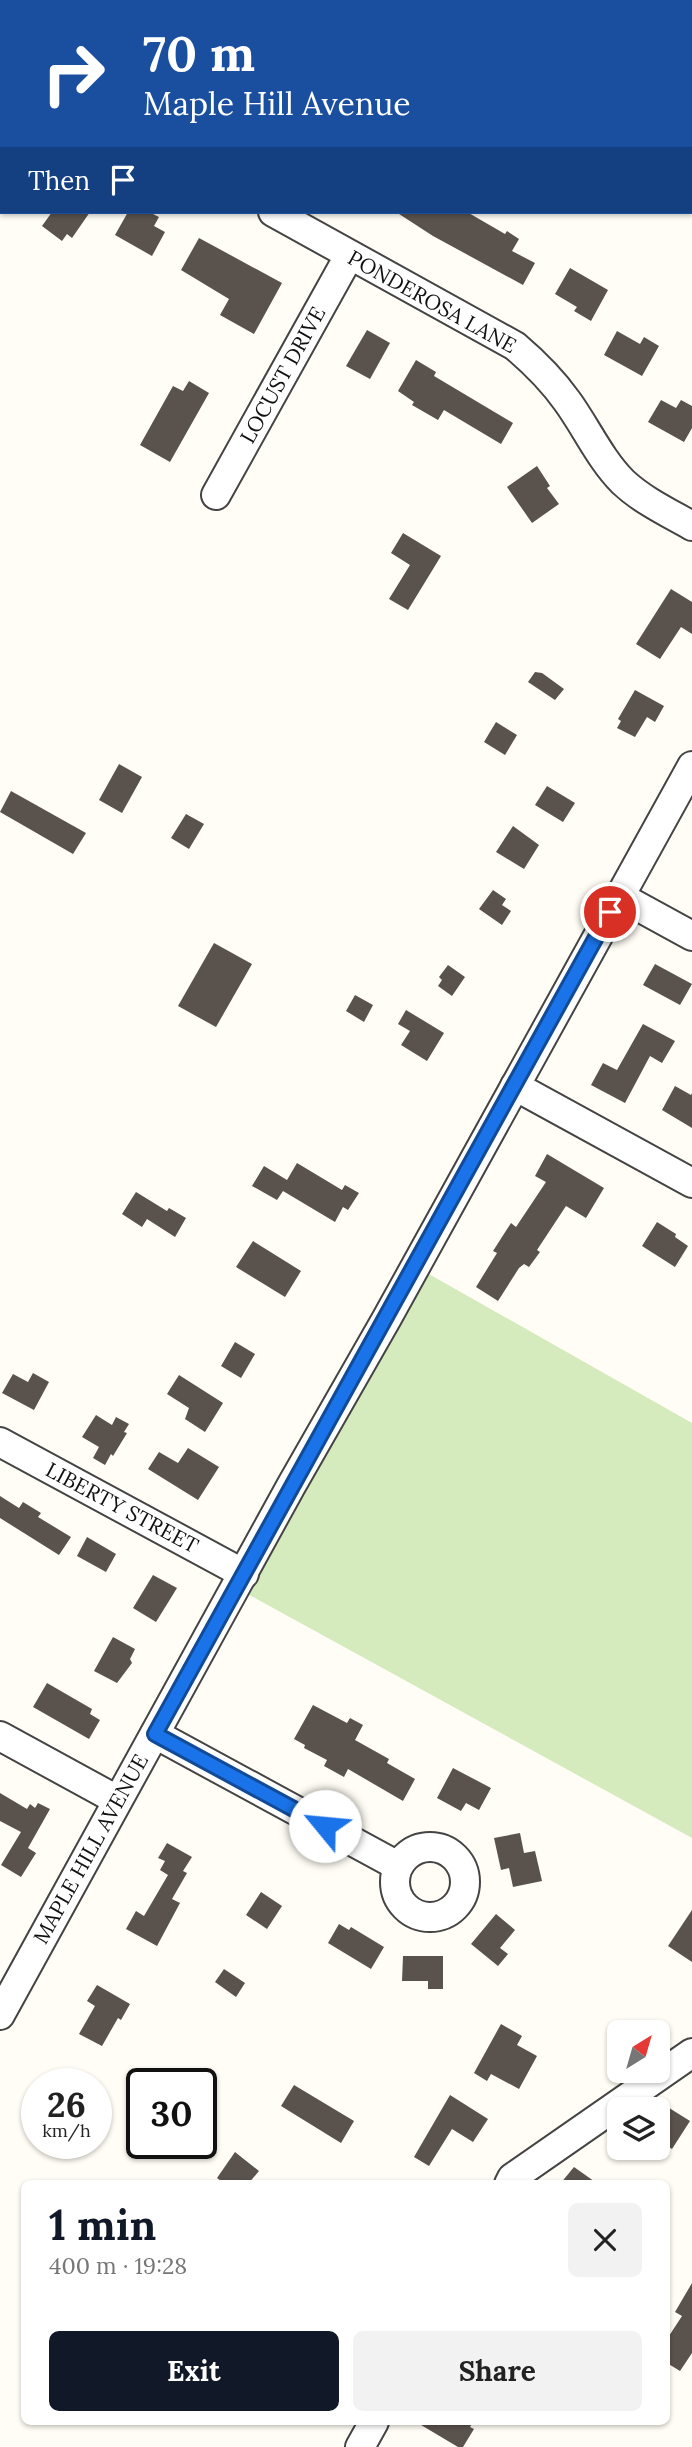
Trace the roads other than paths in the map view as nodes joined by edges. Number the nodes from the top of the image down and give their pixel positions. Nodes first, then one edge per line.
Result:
1 (276, 214) edge
2 (349, 256) junction
3 (216, 495) dead end
4 (692, 526) edge
5 (692, 766) edge
6 (619, 896) junction
7 (692, 936) edge
8 (516, 1086) junction
9 (692, 1183) edge
10 (0, 1442) edge
11 (244, 1574) junction
12 (155, 1734) junction
13 (0, 1736) edge
14 (117, 1800) junction
15 (398, 1866) dead end
16 (0, 2015) edge
17 (692, 2053) edge
18 (511, 2180) edge
19 (372, 2425) edge
20 (360, 2447) edge

1 - 2 street, PONDEROSA LANE
2 - 3 street, LOCUST DRIVE
2 - 4 street, PONDEROSA LANE
5 - 6 street, MAPLE HILL AVENUE
6 - 7 street
6 - 8 street, MAPLE HILL AVENUE
8 - 9 street
8 - 11 street, MAPLE HILL AVENUE
10 - 11 street, LIBERTY STREET
11 - 12 street, MAPLE HILL AVENUE
12 - 14 street, MAPLE HILL AVENUE
12 - 15 street
13 - 14 street
14 - 16 street, MAPLE HILL AVENUE
17 - 18 street
19 - 20 street

